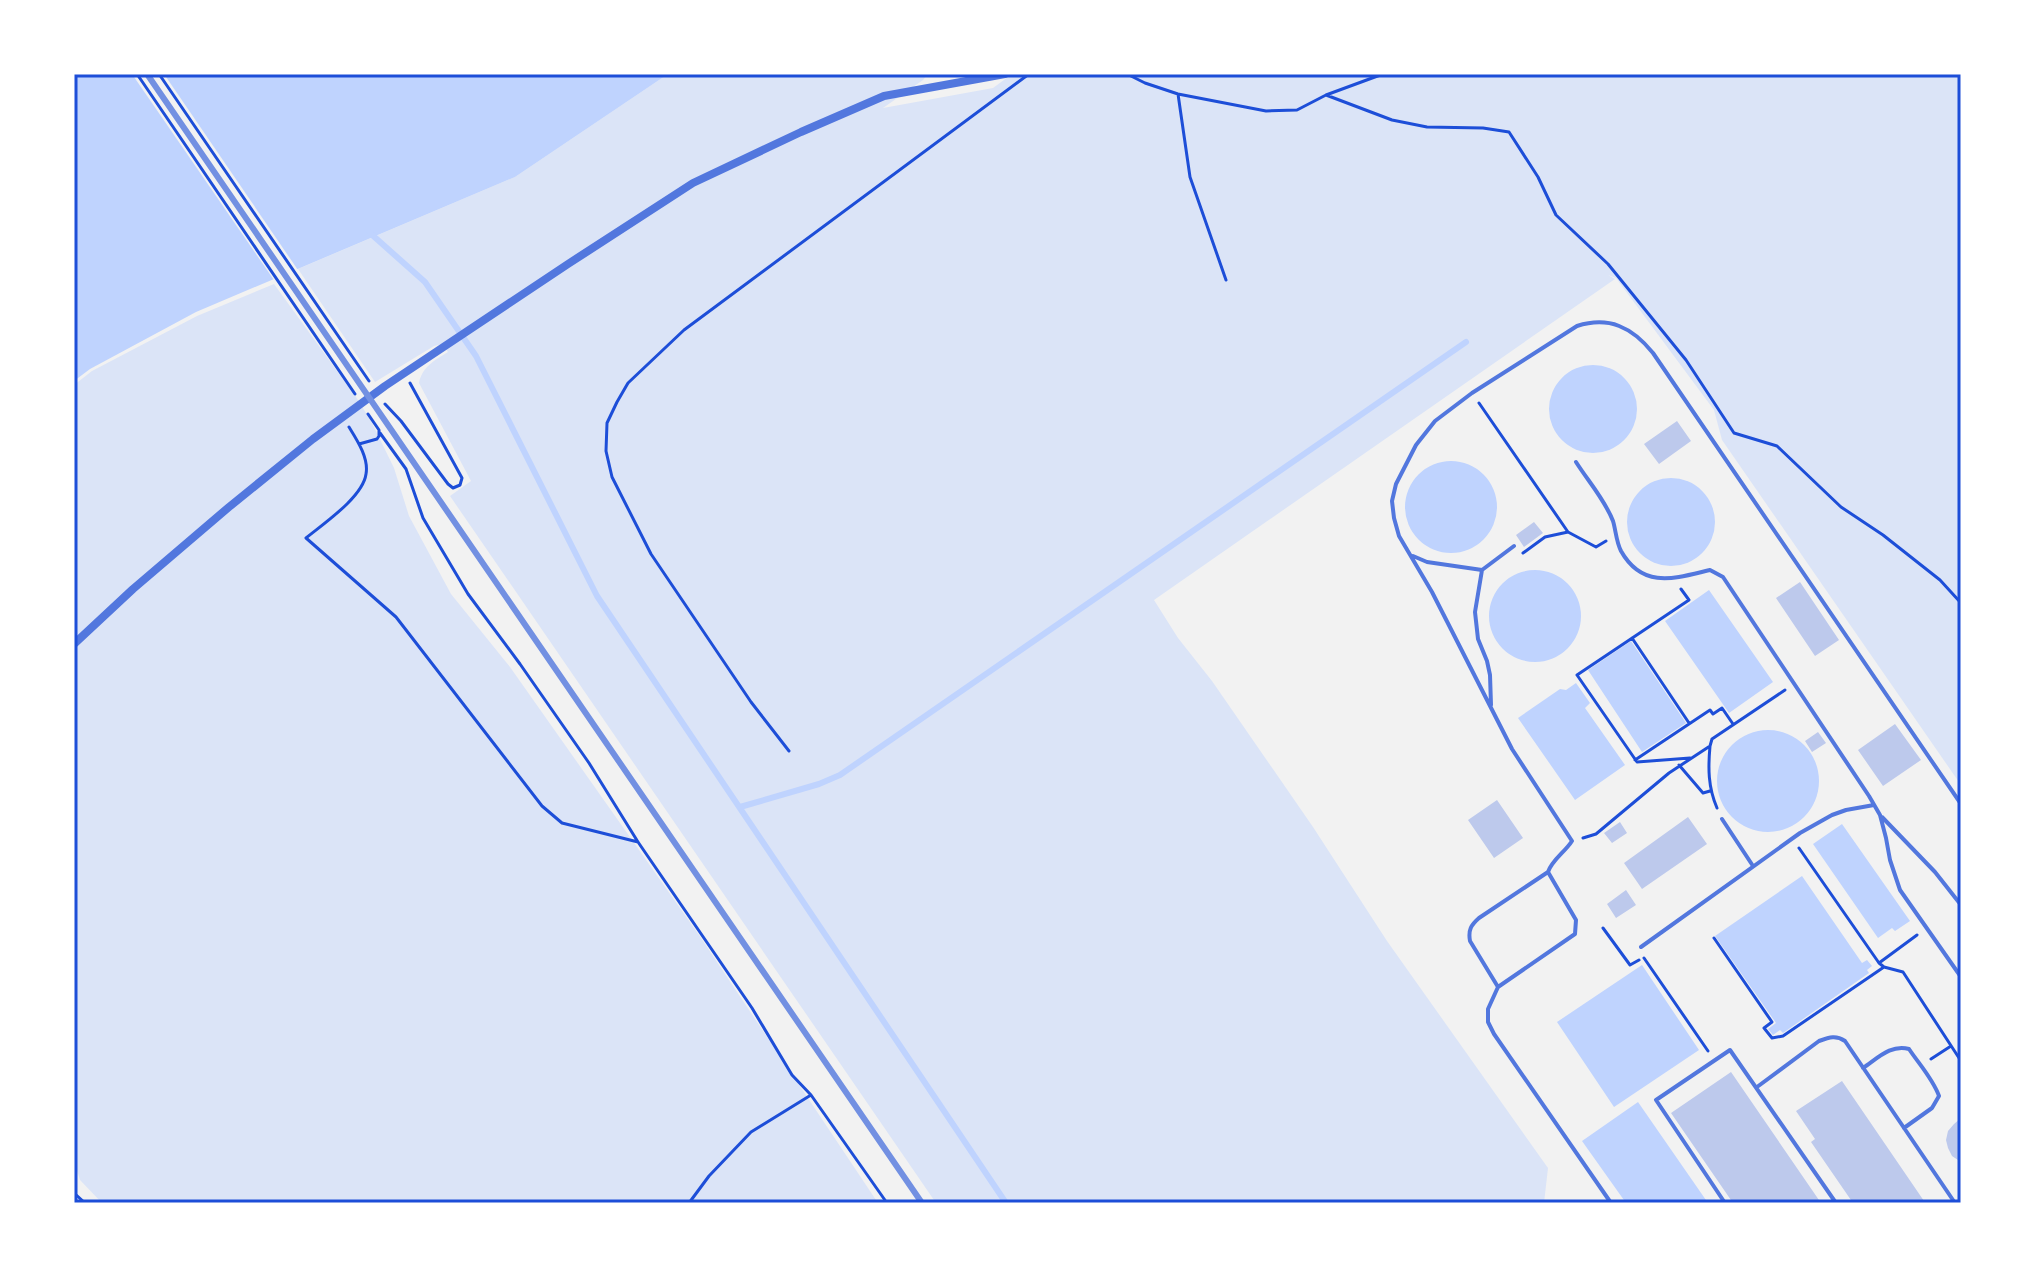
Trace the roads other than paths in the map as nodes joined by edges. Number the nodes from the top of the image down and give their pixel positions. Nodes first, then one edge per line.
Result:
1 (1005, 74) edge
2 (1576, 462) dead end
3 (1514, 546) road end
4 (1411, 555) junction
5 (1482, 570) junction
6 (74, 644) edge
7 (1491, 710) junction
8 (1961, 804) edge
9 (1874, 805) junction
10 (1880, 815) junction
11 (1722, 819) road end
12 (1753, 866) junction
13 (1548, 872) junction
14 (1961, 905) edge
15 (1641, 947) dead end
16 (1961, 977) edge
17 (1498, 987) junction
18 (1863, 1068) junction
19 (1757, 1087) junction
20 (1904, 1128) junction
21 (1611, 1203) edge
22 (1725, 1203) edge
23 (1836, 1203) edge
24 (1955, 1203) edge

1 - 6 street
2 - 9 lane
3 - 5 lane
4 - 5 lane
4 - 7 lane
4 - 8 lane
5 - 7 lane
7 - 13 lane
9 - 10 lane
9 - 12 lane
10 - 14 lane
10 - 16 lane
11 - 12 lane
12 - 15 lane
13 - 17 lane
13 - 17 lane
17 - 21 lane
18 - 19 lane
18 - 20 lane
18 - 20 lane
19 - 22 lane
19 - 23 lane
20 - 24 lane

